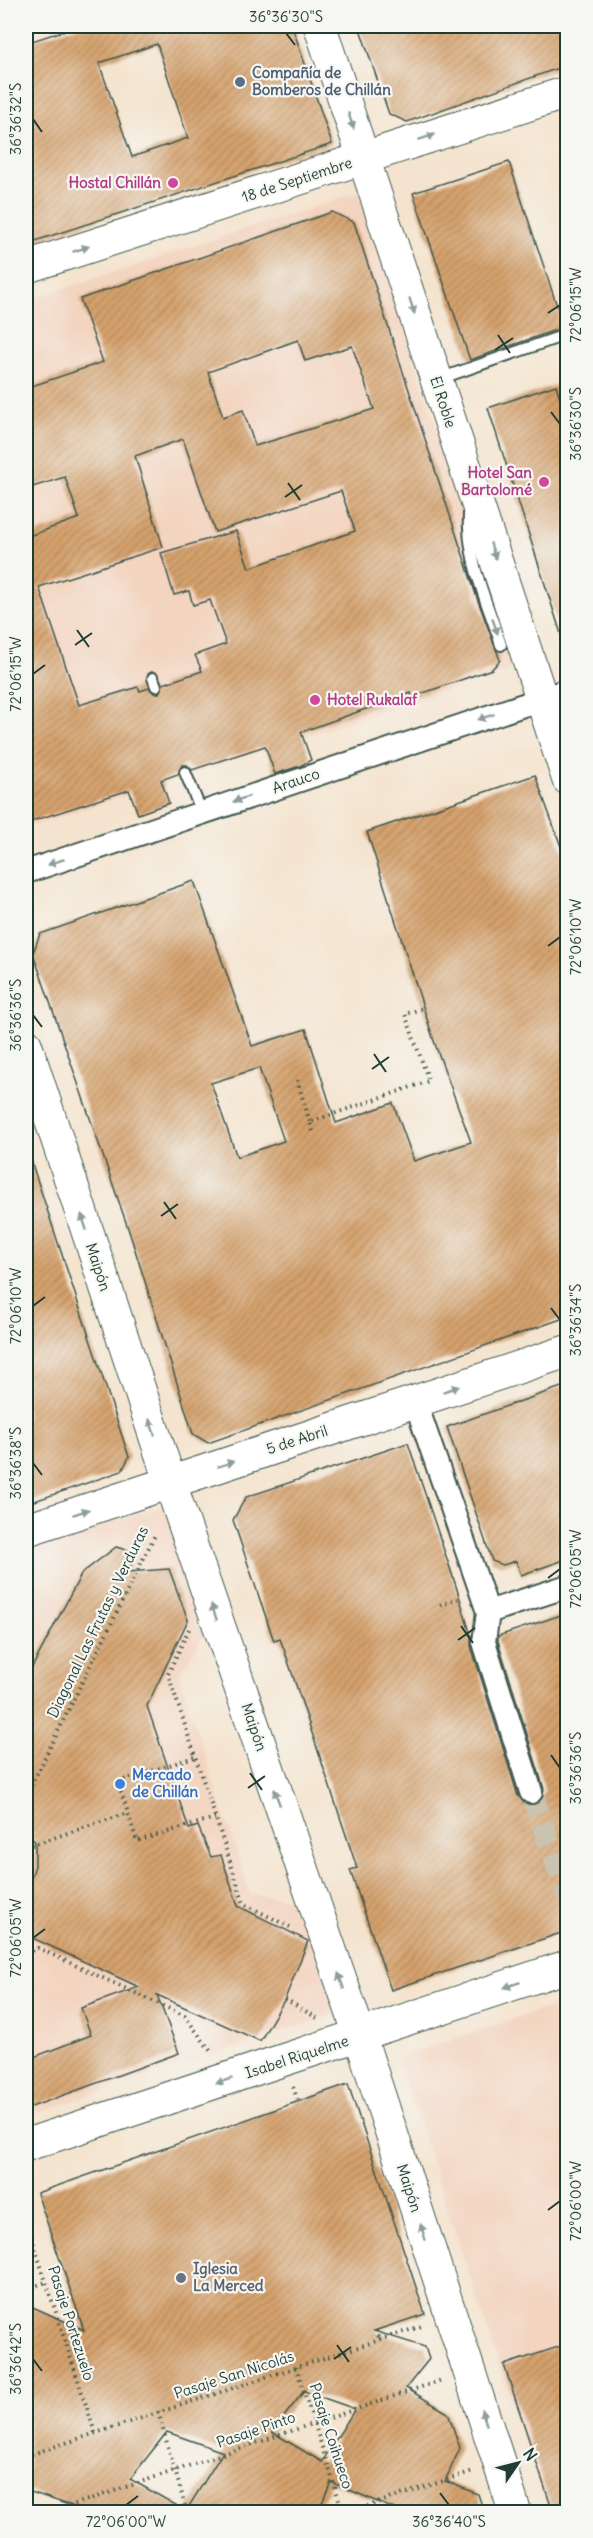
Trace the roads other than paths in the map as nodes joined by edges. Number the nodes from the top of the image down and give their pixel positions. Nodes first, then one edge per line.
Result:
1 (320, 26) edge
2 (567, 92) edge
3 (363, 158) junction
4 (26, 267) edge
5 (567, 334) edge
6 (436, 380) junction
7 (472, 488) junction
8 (501, 645) dead end
9 (554, 694) edge
10 (186, 772) dead end
11 (567, 779) edge
12 (202, 813) junction
13 (26, 872) edge
14 (26, 1045) edge
15 (567, 1351) edge
16 (416, 1401) junction
17 (170, 1482) junction
18 (26, 1530) edge
19 (560, 1588) edge
20 (488, 1612) junction
21 (531, 1792) tunnel mouth
22 (567, 1966) edge
23 (360, 2037) junction
24 (26, 2145) edge
25 (515, 2512) edge

1 -> 3 street, El Roble
3 -> 2 street, 18 de Septiembre
4 -> 3 street, 18 de Septiembre
3 -> 6 street, El Roble
5 - 6 lane
6 - 7 street, El Roble
7 -> 8 lane
7 -> 9 street, El Roble
9 - 11 street, El Roble
9 -> 12 street, Arauco
10 - 12 lane
12 -> 13 street, Arauco
17 -> 14 street, Maipón
16 -> 15 street, 5 de Abril
17 -> 16 street, 5 de Abril
16 - 20 street
18 -> 17 street, 5 de Abril
23 -> 17 street, Maipón
19 - 20 street
20 - 21 street
22 -> 23 street, Isabel Riquelme
23 -> 24 street, Isabel Riquelme
25 -> 23 street, Maipón

